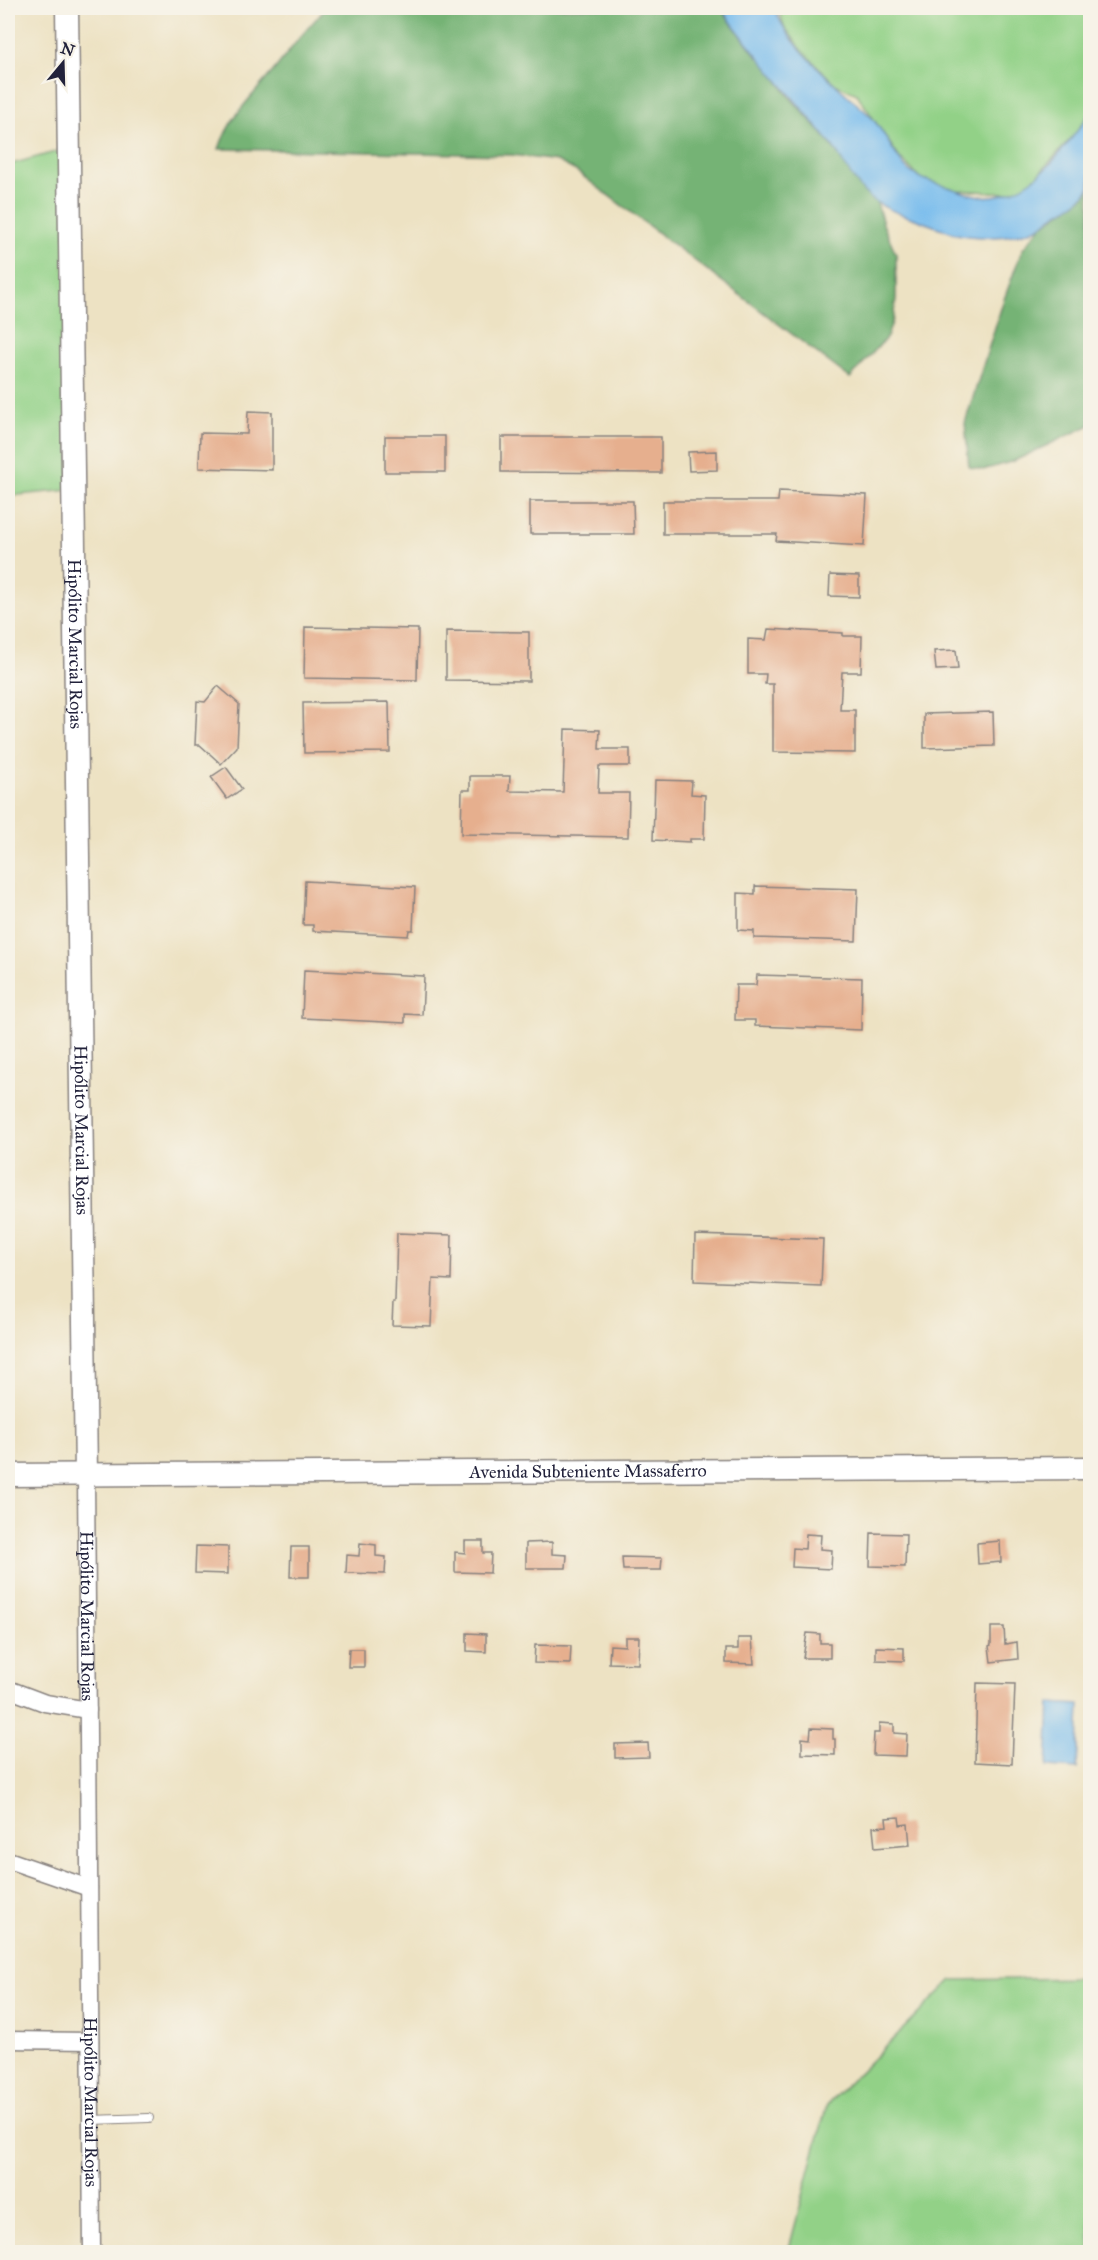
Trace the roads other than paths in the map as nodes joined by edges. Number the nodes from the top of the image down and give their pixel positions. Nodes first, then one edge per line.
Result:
1 (67, 8) edge
2 (1090, 1468) edge
3 (8, 1475) edge
4 (86, 1476) junction
5 (8, 1689) edge
6 (88, 1710) junction
7 (8, 1860) edge
8 (89, 1888) junction
9 (8, 2040) edge
10 (90, 2041) junction
11 (149, 2118) dead end
12 (91, 2120) junction
13 (92, 2253) edge

1 - 4 main road, Hipólito Marcial Rojas
2 - 4 main road, Avenida Subteniente Massaferro
3 - 4 main road, Avenida Subteniente Massaferro
4 - 6 street, Hipólito Marcial Rojas
5 - 6 street
6 - 8 street, Hipólito Marcial Rojas
7 - 8 street
8 - 10 street, Hipólito Marcial Rojas
9 - 10 street
10 - 12 street, Hipólito Marcial Rojas
11 - 12 lane
12 - 13 street, Hipólito Marcial Rojas

